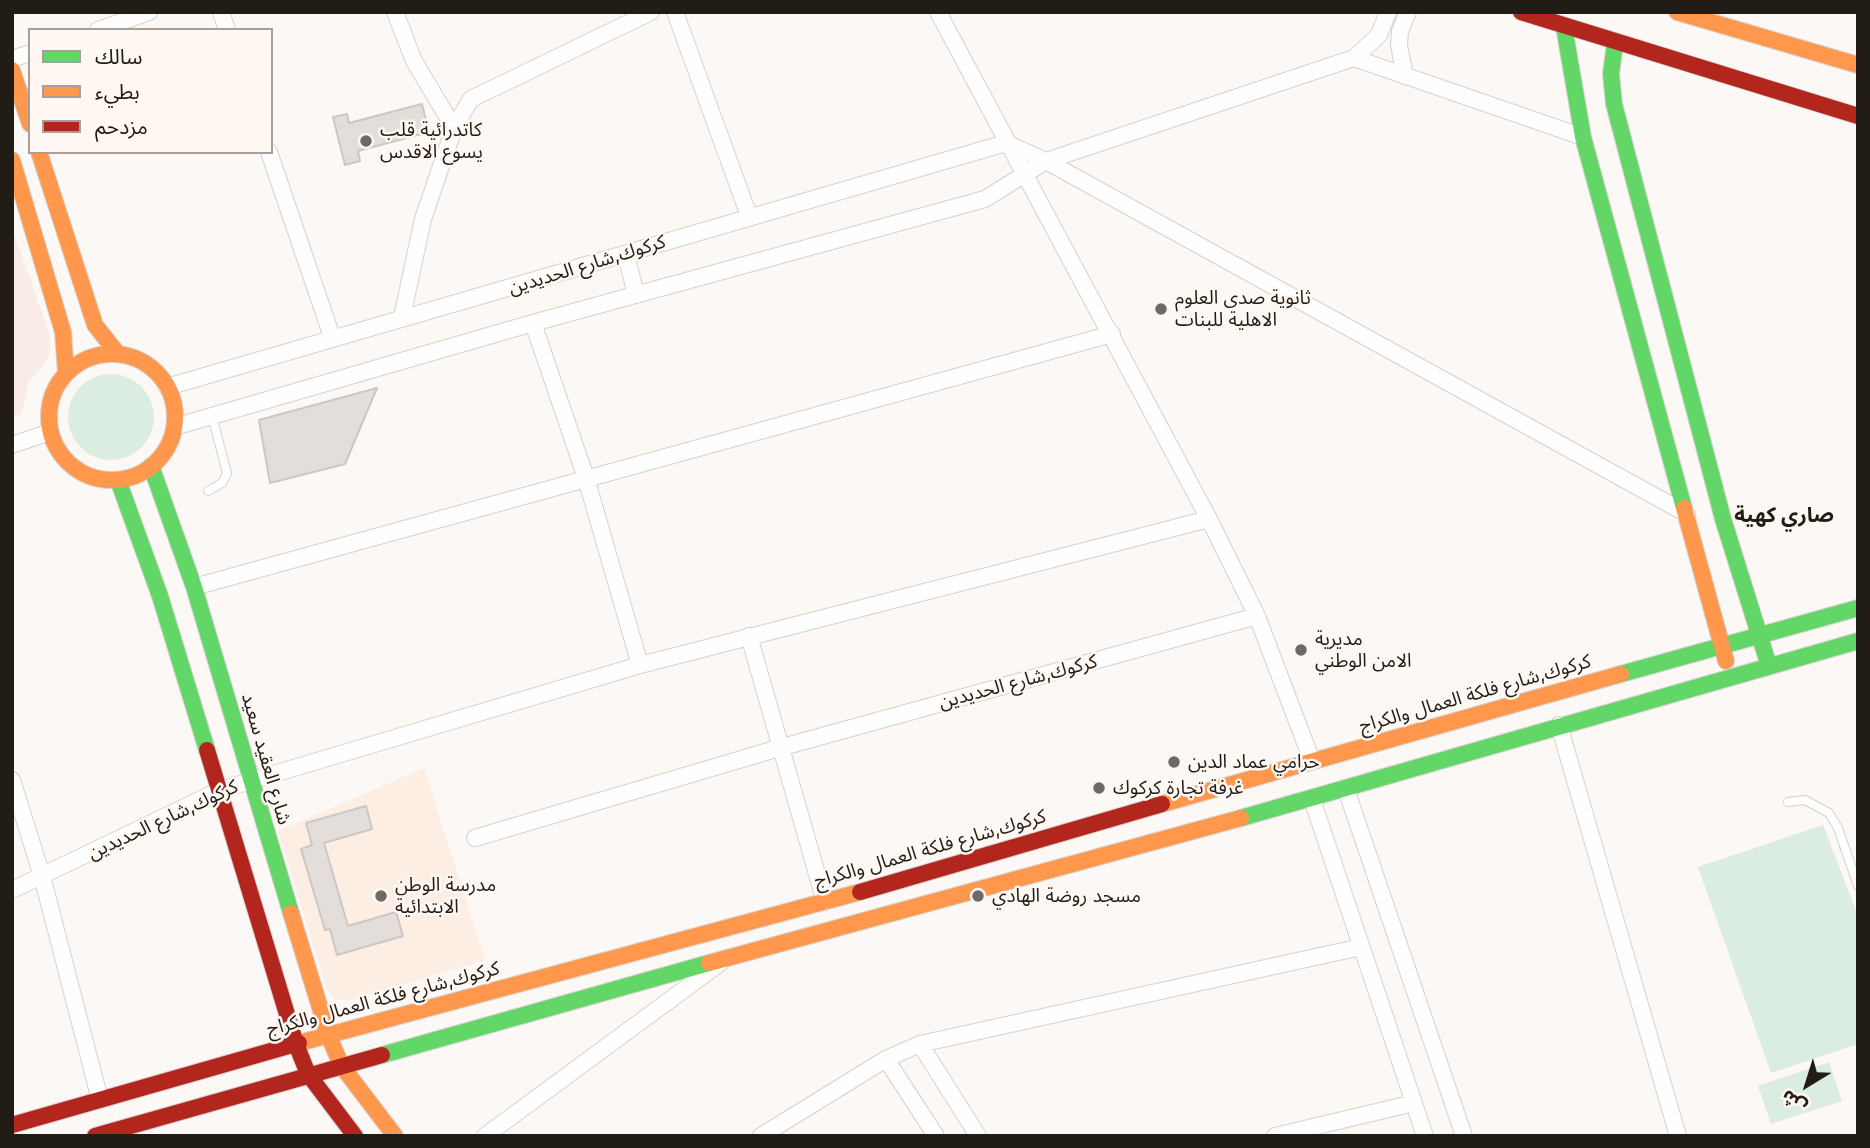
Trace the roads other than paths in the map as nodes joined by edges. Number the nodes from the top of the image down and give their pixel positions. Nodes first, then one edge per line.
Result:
1 (149, 12) edge
2 (395, 12) edge
3 (651, 12) edge
4 (675, 12) edge
5 (938, 12) edge
6 (1388, 12) edge
7 (1408, 12) edge
8 (1521, 12) edge
9 (1676, 12) edge
10 (1701, 15) edge
11 (1564, 27) junction
12 (104, 28) edge
13 (1615, 43) junction
14 (1354, 58) junction
15 (1858, 65) edge
16 (12, 70) edge
17 (1405, 76) junction
18 (1858, 116) edge
19 (28, 118) edge
20 (454, 128) junction
21 (1583, 137) junction
22 (1006, 143) junction
23 (40, 154) edge
24 (270, 154) edge
25 (12, 160) edge
26 (1046, 161) junction
27 (1024, 175) junction
28 (17, 191) edge
29 (749, 216) junction
30 (626, 254) junction
31 (636, 295) junction
32 (402, 317) junction
33 (533, 323) junction
34 (1112, 334) junction
35 (332, 337) junction
36 (118, 354) junction
37 (66, 373) junction
38 (167, 387) junction
39 (212, 416) junction
40 (174, 427) junction
41 (50, 432) junction
42 (12, 444) edge
43 (151, 466) junction
44 (586, 478) junction
45 (118, 480) junction
46 (208, 491) dead end
47 (1687, 514) junction
48 (1209, 519) junction
49 (194, 587) junction
50 (1858, 608) edge
51 (1257, 616) junction
52 (749, 636) junction
53 (1758, 638) junction
54 (1858, 641) edge
55 (1721, 648) junction
56 (640, 665) junction
57 (1769, 666) junction
58 (1732, 677) junction
59 (1559, 725) junction
60 (779, 748) junction
61 (1312, 761) junction
62 (12, 780) edge
63 (250, 781) junction
64 (1346, 789) junction
65 (218, 791) junction
66 (1312, 799) junction
67 (1787, 802) dead end
68 (475, 838) dead end
69 (42, 876) junction
70 (1858, 886) edge
71 (12, 890) edge
72 (825, 902) junction
73 (1361, 947) junction
74 (727, 958) junction
75 (328, 1034) junction
76 (296, 1044) junction
77 (920, 1044) junction
78 (886, 1059) junction
79 (341, 1065) junction
80 (309, 1074) junction
81 (100, 1100) junction
82 (1414, 1103) junction
83 (12, 1125) edge
84 (95, 1136) edge
85 (355, 1136) edge
86 (395, 1136) edge
87 (485, 1136) edge
88 (761, 1136) edge
89 (936, 1136) edge
90 (978, 1136) edge
91 (1275, 1136) edge
92 (1425, 1136) edge
93 (1464, 1136) edge
94 (1678, 1136) edge

1 - 12 street
2 - 20 street
3 - 20 street
4 - 29 street
5 - 22 street
6 - 14 street
7 - 17 street
8 - 11 street
9 - 10 street
10 - 15 street
11 - 13 street
11 - 21 street
13 - 18 street
13 - 53 street
14 - 17 street
14 - 26 street, كركوك,شارع الحديدين
16 - 19 street
17 - 21 street
20 - 32 street
21 - 47 street
22 - 26 street
22 - 27 street
22 - 29 street, كركوك,شارع الحديدين
23 - 36 street
24 - 35 street
25 - 28 street
26 - 27 street, كركوك,شارع الحديدين
26 - 47 street
27 - 31 street, كركوك,شارع الحديدين
27 - 34 street
28 - 37 street
29 - 30 street, كركوك,شارع الحديدين
30 - 31 street
30 - 32 street, كركوك,شارع الحديدين
31 - 33 street, كركوك,شارع الحديدين
32 - 35 street, كركوك,شارع الحديدين
33 - 39 street, كركوك,شارع الحديدين
33 - 44 street, كركوك,شارع الحديدين
34 - 44 street
34 - 48 street
35 - 38 street, كركوك,شارع الحديدين
36 - 37 street
36 - 38 street
37 - 41 street
38 - 40 street
39 - 40 street, كركوك,شارع الحديدين
39 - 46 lane
40 - 43 street
41 - 42 street
41 - 45 street
43 - 45 street
43 - 49 street, شارع العقيد سعيد
44 - 49 street
44 - 56 street, كركوك,شارع الحديدين
45 - 65 street
47 - 55 street
48 - 51 street
48 - 52 street, كركوك,شارع الحديدين
49 - 63 street, شارع العقيد سعيد
50 - 53 street, كركوك,شارع فلكة العمال والكراج
51 - 60 street, كركوك,شارع الحديدين
51 - 61 street
52 - 56 street, كركوك,شارع الحديدين
52 - 60 street
53 - 55 street, كركوك,شارع فلكة العمال والكراج
53 - 57 street
54 - 57 street
55 - 58 street
55 - 61 street, كركوك,شارع فلكة العمال والكراج
56 - 63 street, كركوك,شارع الحديدين
57 - 58 street
58 - 59 street
59 - 64 street
59 - 94 street
60 - 68 street, كركوك,شارع الحديدين
60 - 72 street
61 - 72 street, كركوك,شارع فلكة العمال والكراج
62 - 69 street
63 - 65 street, كركوك,شارع الحديدين
63 - 75 street, شارع العقيد سعيد
64 - 66 street
64 - 93 street
65 - 69 street, كركوك,شارع الحديدين
65 - 76 street
66 - 73 street
66 - 74 street
67 - 70 lane
69 - 71 street, كركوك,شارع الحديدين
69 - 81 street
72 - 75 street, كركوك,شارع فلكة العمال والكراج
73 - 77 street
73 - 82 street
74 - 79 street
74 - 87 street
75 - 76 street, كركوك,شارع فلكة العمال والكراج
75 - 79 street, شارع العقيد سعيد
76 - 80 street
76 - 81 street, كركوك,شارع فلكة العمال والكراج
77 - 78 street
77 - 90 street
78 - 88 street
78 - 89 street
79 - 80 street
79 - 86 street, شارع العقيد سعيد
80 - 84 street
80 - 85 street
81 - 83 street, كركوك,شارع فلكة العمال والكراج
82 - 91 street
82 - 92 street

